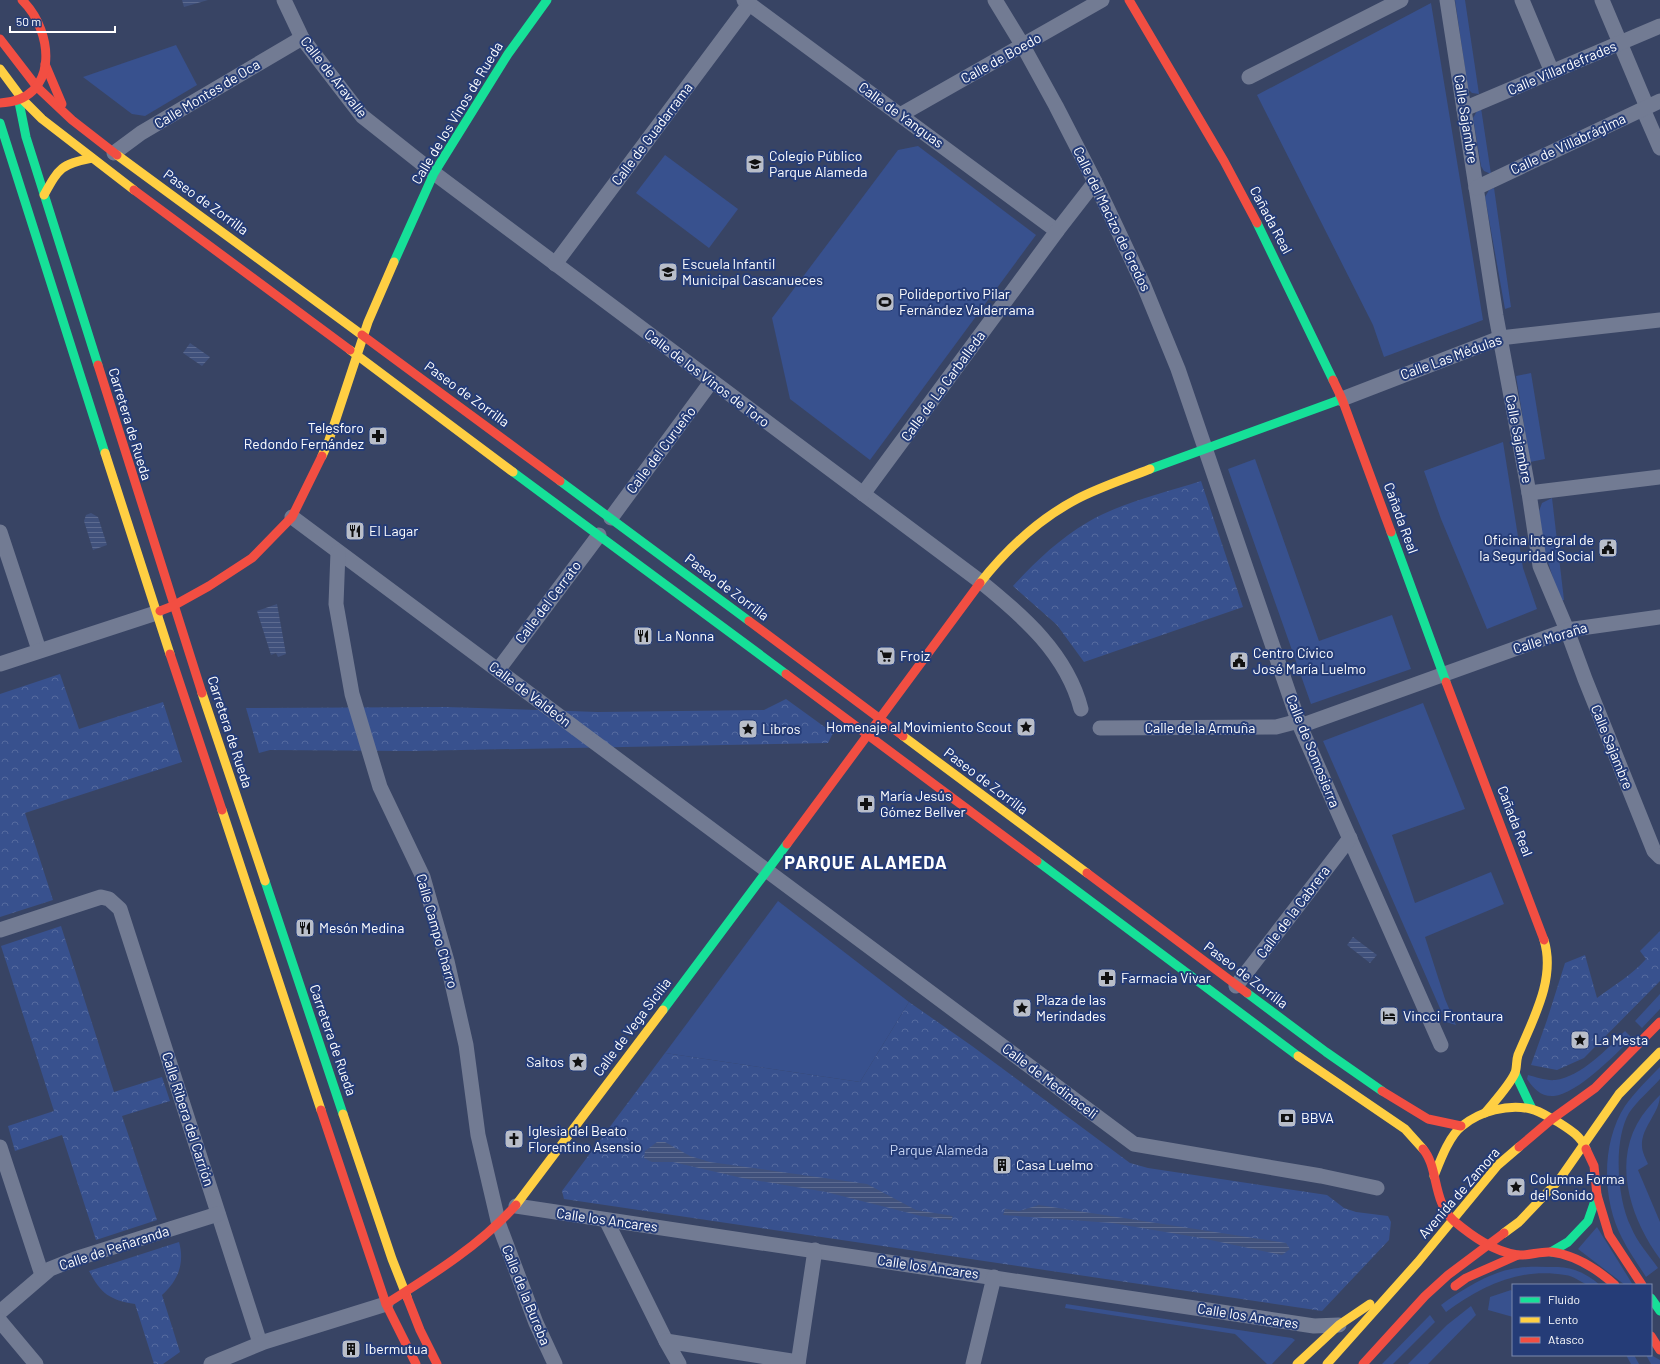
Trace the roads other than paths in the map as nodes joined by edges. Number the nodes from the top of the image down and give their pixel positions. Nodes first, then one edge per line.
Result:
1 (22, 0) edge
2 (284, 0) edge
3 (547, 0) edge
4 (995, 0) edge
5 (1102, 0) edge
6 (1129, 0) edge
7 (1401, 0) edge
8 (1447, 0) edge
9 (1522, 0) edge
10 (1602, 0) edge
11 (746, 2) edge
12 (34, 7) edge
13 (1660, 26) edge
14 (302, 38) junction
15 (0, 39) edge
16 (1620, 44) junction
17 (1023, 46) junction
18 (45, 64) junction
19 (0, 69) edge
20 (1552, 72) junction
21 (1249, 77) dead end
22 (37, 87) junction
23 (21, 101) junction
24 (0, 103) edge
25 (1650, 106) edge
26 (1464, 109) junction
27 (900, 115) junction
28 (72, 120) junction
29 (0, 123) edge
30 (1660, 148) edge
31 (114, 153) junction
32 (92, 158) junction
33 (434, 173) junction
34 (1095, 182) junction
35 (1476, 188) junction
36 (44, 195) junction
37 (1057, 231) junction
38 (555, 264) junction
39 (1660, 320) edge
40 (363, 335) junction
41 (1500, 338) junction
42 (356, 355) junction
43 (711, 382) junction
44 (1342, 399) junction
45 (1206, 449) junction
46 (1660, 477) edge
47 (1529, 492) junction
48 (863, 494) junction
49 (292, 517) junction
50 (611, 518) junction
51 (0, 532) edge
52 (599, 535) junction
53 (338, 552) junction
54 (981, 582) junction
55 (174, 606) junction
56 (156, 613) junction
57 (1660, 617) edge
58 (1567, 630) junction
59 (40, 650) junction
60 (0, 664) edge
61 (498, 670) junction
62 (1443, 674) junction
63 (1081, 709) dead end
64 (880, 720) junction
65 (1299, 723) junction
66 (1100, 728) dead end
67 (869, 735) junction
68 (1350, 838) junction
69 (1660, 857) edge
70 (766, 872) junction
71 (0, 930) edge
72 (1236, 986) junction
73 (1660, 1022) edge
74 (1441, 1045) dead end
75 (1660, 1052) edge
76 (1515, 1073) junction
77 (1532, 1109) junction
78 (1485, 1113) junction
79 (1552, 1118) junction
80 (1461, 1126) junction
81 (1584, 1143) junction
82 (0, 1147) edge
83 (1434, 1176) junction
84 (1377, 1188) dead end
85 (1597, 1195) junction
86 (516, 1206) junction
87 (218, 1214) junction
88 (1452, 1219) junction
89 (606, 1220) junction
90 (499, 1225) junction
91 (1489, 1246) junction
92 (815, 1250) junction
93 (1551, 1252) junction
94 (1518, 1254) junction
95 (42, 1275) junction
96 (994, 1277) junction
97 (1398, 1284) junction
98 (1614, 1284) edge
99 (1641, 1284) edge
100 (1449, 1291) dead end
101 (405, 1292) junction
102 (1652, 1299) edge
103 (1431, 1303) dead end
104 (386, 1304) junction
105 (1660, 1311) edge
106 (0, 1312) edge
107 (0, 1321) edge
108 (1339, 1325) junction
109 (1652, 1338) edge
110 (666, 1341) junction
111 (260, 1343) junction
112 (1384, 1343) junction
113 (1660, 1350) edge
114 (798, 1363) edge
115 (36, 1364) edge
116 (211, 1364) edge
117 (416, 1364) edge
118 (437, 1364) edge
119 (555, 1364) edge
120 (679, 1364) edge
121 (973, 1364) edge
122 (1297, 1364) edge
123 (1327, 1364) edge
124 (1363, 1364) edge

1 - 12 main road
2 - 14 street, Calle de Aravalle
3 - 33 main road, Calle de los Vinos de Rueda
4 - 17 street, Calle del Macizo de Gredos
5 - 17 street, Calle de Boedo
6 - 44 main road, Cañada Real
7 - 21 street
8 - 26 street, Calle Sajambre
9 - 20 street
10 - 16 street
11 - 27 street, Calle de Yanguas
11 - 38 street, Calle de Guadarrama
12 - 18 main road
13 - 16 street, Calle Villardefrades
14 - 31 street, Calle Montes de Oca
14 - 33 street, Calle de Aravalle
15 - 22 main road, Paseo de Zorrilla
16 - 20 street, Calle Villardefrades
16 - 25 street
17 - 27 street, Calle de Boedo
17 - 34 street, Calle del Macizo de Gredos
18 - 22 main road
18 - 28 main road
19 - 23 main road
20 - 26 street, Calle Villardefrades
22 - 23 main road
22 - 28 main road, Paseo de Zorrilla
23 - 24 main road
23 - 32 main road
23 - 36 main road, Carretera de Rueda
25 - 30 street
25 - 35 street, Calle de Villabrágima
26 - 35 street, Calle Sajambre
27 - 37 street, Calle de Yanguas
28 - 31 main road, Paseo de Zorrilla
29 - 56 main road
31 - 40 main road, Paseo de Zorrilla
32 - 36 main road
32 - 42 main road
33 - 38 street, Calle de los Vinos de Toro
33 - 40 main road, Calle de los Vinos de Rueda
34 - 37 street, Calle de La Carballeda
34 - 45 street, Calle del Macizo de Gredos
35 - 41 street, Calle Sajambre
36 - 55 main road, Carretera de Rueda
37 - 48 street, Calle de La Carballeda
38 - 43 street, Calle de los Vinos de Toro
39 - 41 street, Calle Las Médulas
40 - 42 main road, Calle de los Vinos de Rueda
40 - 50 main road, Paseo de Zorrilla
41 - 44 street, Calle Las Médulas
41 - 47 street, Calle Sajambre
42 - 49 main road, Calle de los Vinos de Rueda
42 - 52 main road
43 - 48 street, Calle de los Vinos de Toro
43 - 50 street, Calle del Curueño
44 - 45 main road, Calle de Vega Sicilia
44 - 62 main road, Cañada Real
45 - 54 main road, Calle de Vega Sicilia
45 - 65 street, Calle de Somosierra
46 - 47 street
47 - 58 street, Calle Sajambre
48 - 54 street, Calle de los Vinos de Toro
49 - 53 street, Calle de Valdeón
49 - 55 main road, Calle de los Vinos de Rueda
50 - 64 main road, Paseo de Zorrilla
51 - 59 street
52 - 61 street, Calle del Cerrato
52 - 67 main road
53 - 61 street, Calle de Valdeón
53 - 90 street, Calle Campo Charro
54 - 63 street, Calle de los Vinos de Toro
54 - 64 main road, Calle de Vega Sicilia
55 - 56 main road, Calle de los Vinos de Rueda
55 - 101 main road, Carretera de Rueda
56 - 59 street
56 - 104 main road
57 - 58 street, Calle Moraña
58 - 62 street, Calle Moraña
58 - 69 street, Calle Sajambre
59 - 60 street
61 - 70 street, Calle de Valdeón
62 - 65 street, Calle de la Armuña
62 - 76 main road, Cañada Real
64 - 67 main road, Calle de Vega Sicilia
64 - 72 main road, Paseo de Zorrilla
65 - 66 street, Calle de la Armuña
65 - 68 street, Calle de Somosierra
67 - 70 main road, Calle de Vega Sicilia
67 - 83 main road
68 - 72 street, Calle de la Cabrera
68 - 74 street, Calle de Somosierra
70 - 84 street, Calle de Medinaceli
70 - 86 main road, Calle de Vega Sicilia
71 - 87 street, Calle Ribera del Carrión
72 - 80 main road, Paseo de Zorrilla
73 - 79 main road, Avenida de Zamora
75 - 81 main road
76 - 77 main road
76 - 78 main road, Cañada Real
77 - 78 main road
77 - 79 main road
78 - 80 main road
79 - 81 main road
79 - 88 main road, Avenida de Zamora
80 - 83 main road
81 - 85 main road
81 - 91 main road
82 - 95 street
83 - 88 main road
85 - 93 main road
85 - 99 main road
86 - 89 street, Calle los Ancares
86 - 90 main road, Calle de Vega Sicilia
87 - 95 street, Calle de Peñaranda
87 - 111 street, Calle Ribera del Carrión
88 - 91 main road
88 - 97 main road, Avenida de Zamora
89 - 92 street, Calle los Ancares
89 - 110 street
90 - 101 main road, Calle de Vega Sicilia
90 - 119 street, Calle de la Bureba
91 - 94 main road
91 - 112 main road
92 - 96 street, Calle los Ancares
92 - 114 street
93 - 94 main road
93 - 98 main road
94 - 100 main road
95 - 106 street, Calle de Peñaranda
96 - 108 street, Calle los Ancares
96 - 121 street
97 - 108 main road
97 - 123 main road, Avenida de Zamora
101 - 104 main road, Calle de Vega Sicilia
101 - 118 main road, Carretera de Rueda
102 - 105 main road
103 - 112 main road
104 - 111 street
104 - 117 main road
107 - 115 street
108 - 122 main road
109 - 113 main road
110 - 114 street
110 - 120 street
111 - 116 street
112 - 124 main road

